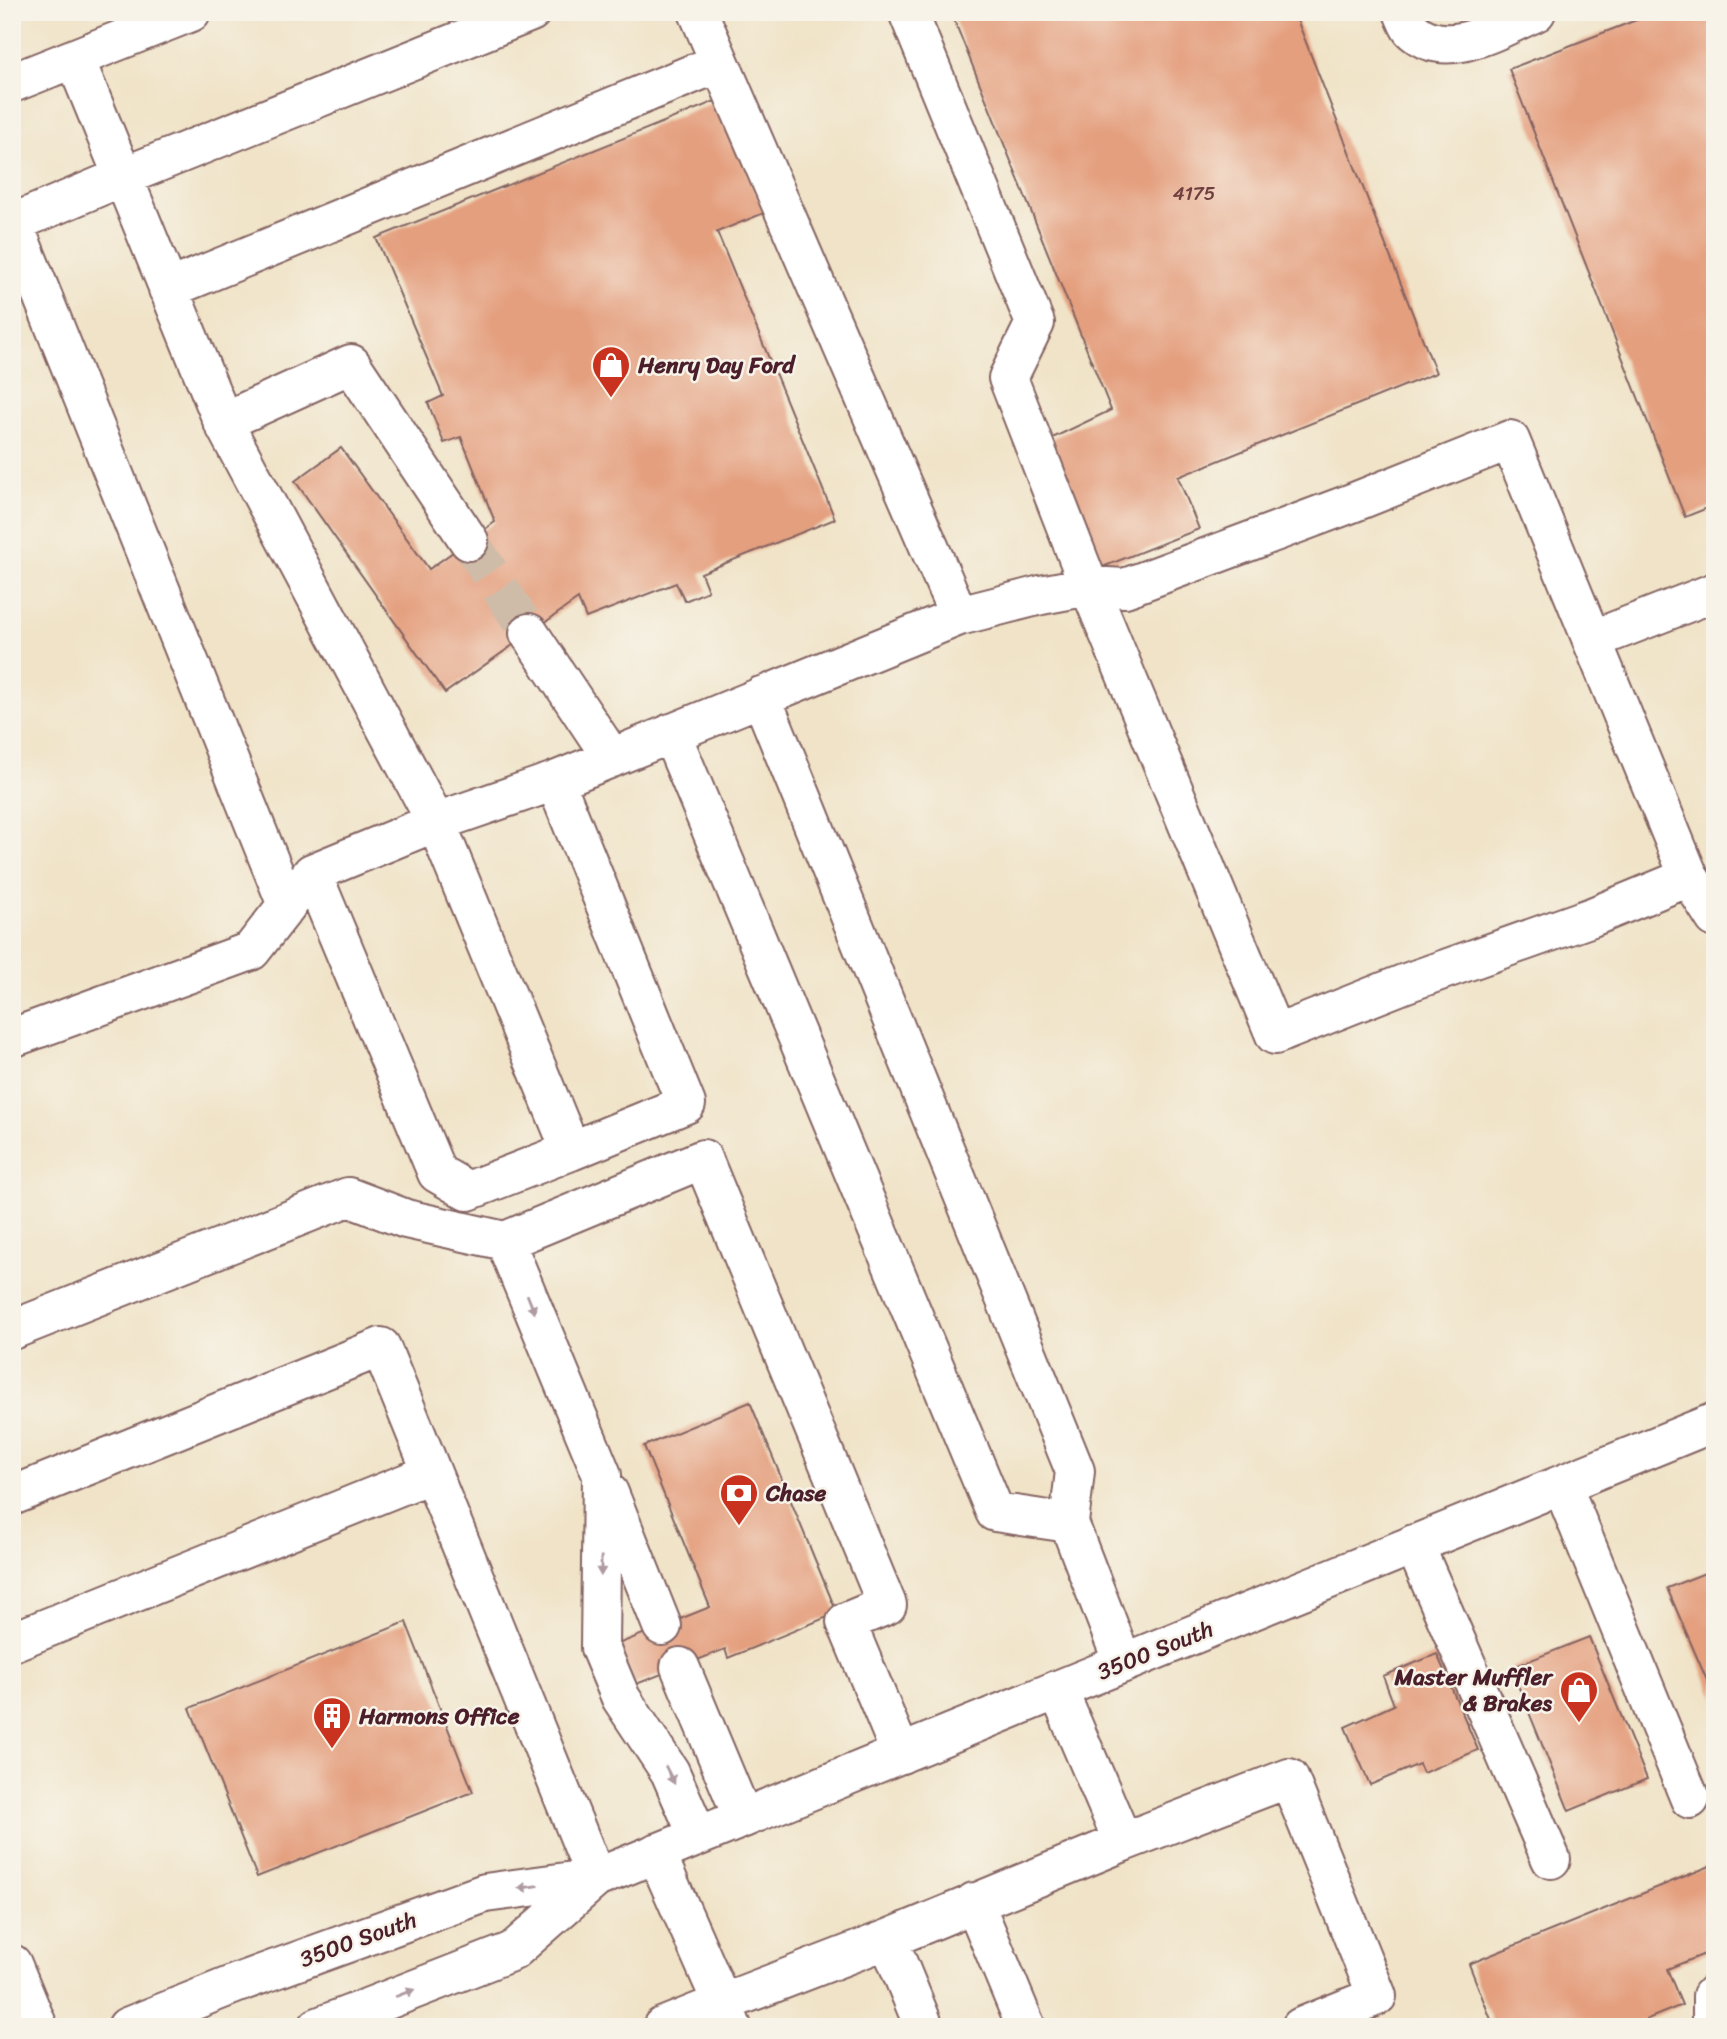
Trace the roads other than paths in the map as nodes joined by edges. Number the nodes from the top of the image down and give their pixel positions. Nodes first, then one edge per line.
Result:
1 (191, 12) edge
2 (531, 12) edge
3 (698, 12) edge
4 (908, 12) edge
5 (1403, 12) edge
6 (1536, 12) edge
7 (75, 59) junction
8 (719, 63) junction
9 (12, 83) edge
10 (122, 177) junction
11 (168, 289) junction
12 (223, 422) junction
13 (469, 541) tunnel mouth
14 (1090, 586) junction
15 (1715, 592) edge
16 (959, 616) junction
17 (529, 633) tunnel mouth
18 (1592, 640) junction
19 (761, 696) junction
20 (671, 733) junction
21 (612, 758) junction
22 (555, 781) junction
23 (436, 822) junction
24 (312, 873) junction
25 (1689, 877) junction
26 (287, 905) junction
27 (1715, 918) edge
28 (12, 1038) edge
29 (571, 1151) junction
30 (505, 1241) junction
31 (12, 1330) edge
32 (1715, 1422) edge
33 (432, 1473) junction
34 (602, 1475) junction
35 (1562, 1485) junction
36 (12, 1496) edge
37 (1069, 1523) junction
38 (1414, 1544) junction
39 (663, 1626) dead end
40 (12, 1642) edge
41 (1123, 1663) junction
42 (680, 1667) dead end
43 (1058, 1690) junction
44 (901, 1754) junction
45 (1690, 1799) dead end
46 (743, 1818) junction
47 (698, 1836) junction
48 (1123, 1842) junction
49 (656, 1853) junction
50 (1551, 1859) dead end
51 (596, 1878) junction
52 (974, 1902) junction
53 (888, 1939) junction
54 (12, 1964) edge
55 (1715, 1993) edge
56 (727, 2015) edge
57 (38, 2027) edge
58 (127, 2027) edge
59 (318, 2027) edge
60 (662, 2027) edge
61 (924, 2027) edge
62 (1026, 2027) edge
63 (1301, 2027) edge
64 (1712, 2027) edge

1 - 7 main road
2 - 10 main road
3 - 8 main road
4 - 14 main road
5 - 6 main road
7 - 9 main road
7 - 10 main road
8 - 11 main road
8 - 16 main road
10 - 11 main road
10 - 26 main road
11 - 12 main road
12 - 13 main road
12 - 23 main road
14 - 16 main road
14 - 18 main road
14 - 25 main road
15 - 18 main road
16 - 19 main road
17 - 21 main road
18 - 25 main road
19 - 20 main road
19 - 37 main road
20 - 21 main road
20 - 37 main road
21 - 22 main road
22 - 23 main road
22 - 29 main road
23 - 24 main road
23 - 29 main road
24 - 26 main road
24 - 29 main road
25 - 27 main road
26 - 28 main road
30 - 31 main road
30 -> 34 main road
30 - 44 main road
32 - 35 main road, 3500 South
33 - 36 main road
33 - 40 main road
33 - 51 main road
34 - 39 main road
34 -> 47 main road
35 - 38 main road, 3500 South
35 - 45 main road
37 - 41 main road
38 - 41 main road, 3500 South
38 - 50 main road
41 - 43 main road, 3500 South
42 - 46 main road
43 - 44 main road, 3500 South
43 - 48 main road
44 - 46 main road, 3500 South
46 - 47 main road, 3500 South
47 - 49 main road, 3500 South
48 - 52 main road
48 - 63 main road
49 - 51 main road, 3500 South
49 - 56 main road
51 -> 58 main road, 3500 South
59 -> 51 main road, 3500 South
52 - 53 main road
52 - 62 main road
53 - 56 main road
53 - 61 main road
54 - 57 main road
55 - 64 main road
56 - 60 main road

